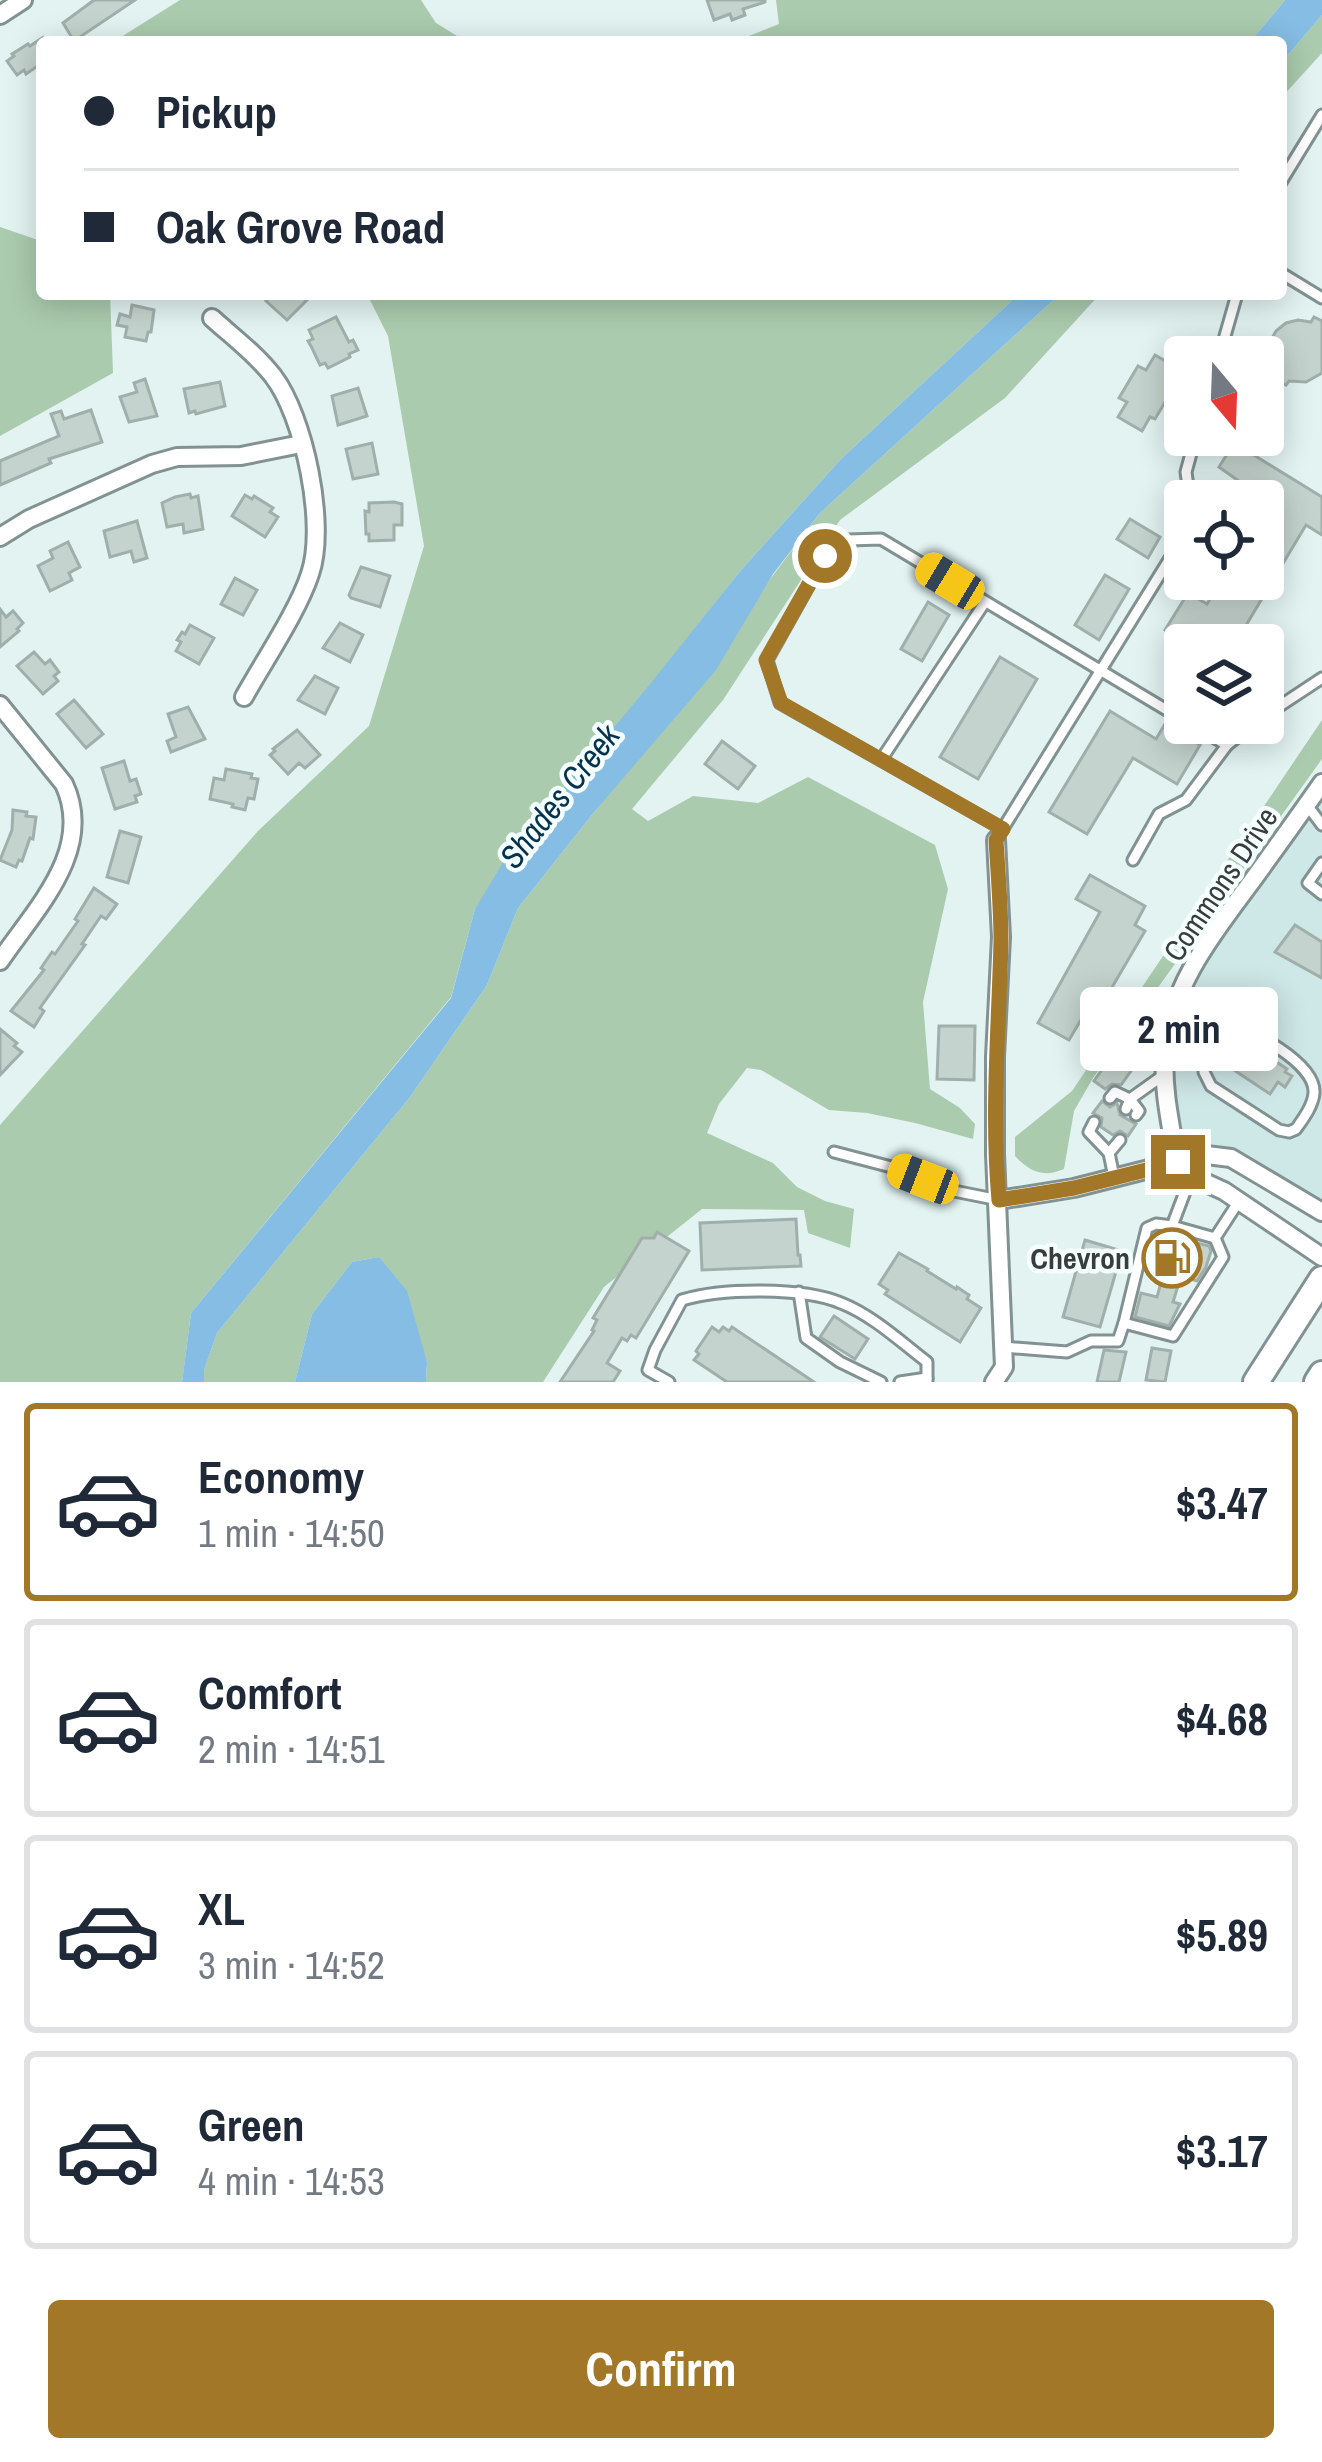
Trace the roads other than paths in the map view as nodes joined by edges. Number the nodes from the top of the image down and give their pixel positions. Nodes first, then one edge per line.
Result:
1 (23, 0) edge
2 (0, 15) edge
3 (1322, 115) edge
4 (1287, 172) edge
5 (1287, 277) edge
6 (1322, 298) edge
7 (1235, 300) edge
8 (212, 318) dead end
9 (1225, 336) edge
10 (301, 444) junction
11 (0, 537) edge
12 (1164, 568) edge
13 (985, 602) junction
14 (1100, 671) junction
15 (1322, 678) edge
16 (244, 698) dead end
17 (1284, 703) edge
18 (0, 705) edge
19 (1164, 709) edge
20 (1227, 745) edge
21 (881, 760) junction
22 (1322, 784) edge
23 (1307, 805) junction
24 (1322, 826) edge
25 (999, 834) junction
26 (1133, 860) dead end
27 (1322, 863) edge
28 (1322, 894) edge
29 (0, 961) edge
30 (1169, 1027) junction
31 (1205, 1035) junction
32 (1165, 1074) junction
33 (1110, 1098) dead end
34 (1094, 1122) dead end
35 (1109, 1132) dead end
36 (1120, 1140) dead end
37 (1105, 1149) junction
38 (834, 1152) dead end
39 (1178, 1162) junction
40 (1191, 1176) junction
41 (1114, 1177) junction
42 (999, 1200) junction
43 (1239, 1201) junction
44 (1322, 1211) edge
45 (1172, 1226) junction
46 (1215, 1238) junction
47 (1322, 1257) edge
48 (1322, 1279) edge
49 (799, 1292) junction
50 (1124, 1323) junction
51 (1004, 1347) junction
52 (648, 1370) junction
53 (1322, 1374) edge
54 (927, 1380) edge
55 (641, 1382) edge
56 (669, 1382) edge
57 (881, 1382) edge
58 (900, 1382) edge
59 (995, 1382) edge
60 (1256, 1382) edge
61 (1317, 1382) edge

1 - 2 street
3 - 4 lane
5 - 6 lane
7 - 9 lane
8 - 10 street
10 - 11 street
10 - 16 street
12 - 14 lane
13 - 14 lane
13 - 21 lane
13 - 21 lane
14 - 19 lane
14 - 25 lane
15 - 17 lane
18 - 29 street
20 - 26 lane
21 - 25 lane
22 - 23 street, Commons Drive
23 - 24 lane
23 - 30 street, Commons Drive
25 - 42 street
27 - 28 lane
30 - 31 lane
30 - 32 street, Commons Drive
31 - 31 lane
32 - 33 lane
32 - 39 street, Commons Drive
34 - 37 lane
35 - 37 lane
36 - 37 lane
37 - 41 lane
38 - 42 lane
39 - 40 street
39 - 41 street
39 - 44 street
40 - 43 street
40 - 45 lane
41 - 42 street
42 - 51 street
43 - 46 lane
43 - 47 street
45 - 46 lane
45 - 50 lane
46 - 50 lane
48 - 60 main road
49 - 52 lane
49 - 54 lane
49 - 57 lane
50 - 51 lane
51 - 59 street
52 - 55 lane
52 - 56 lane
53 - 61 main road
54 - 58 lane

